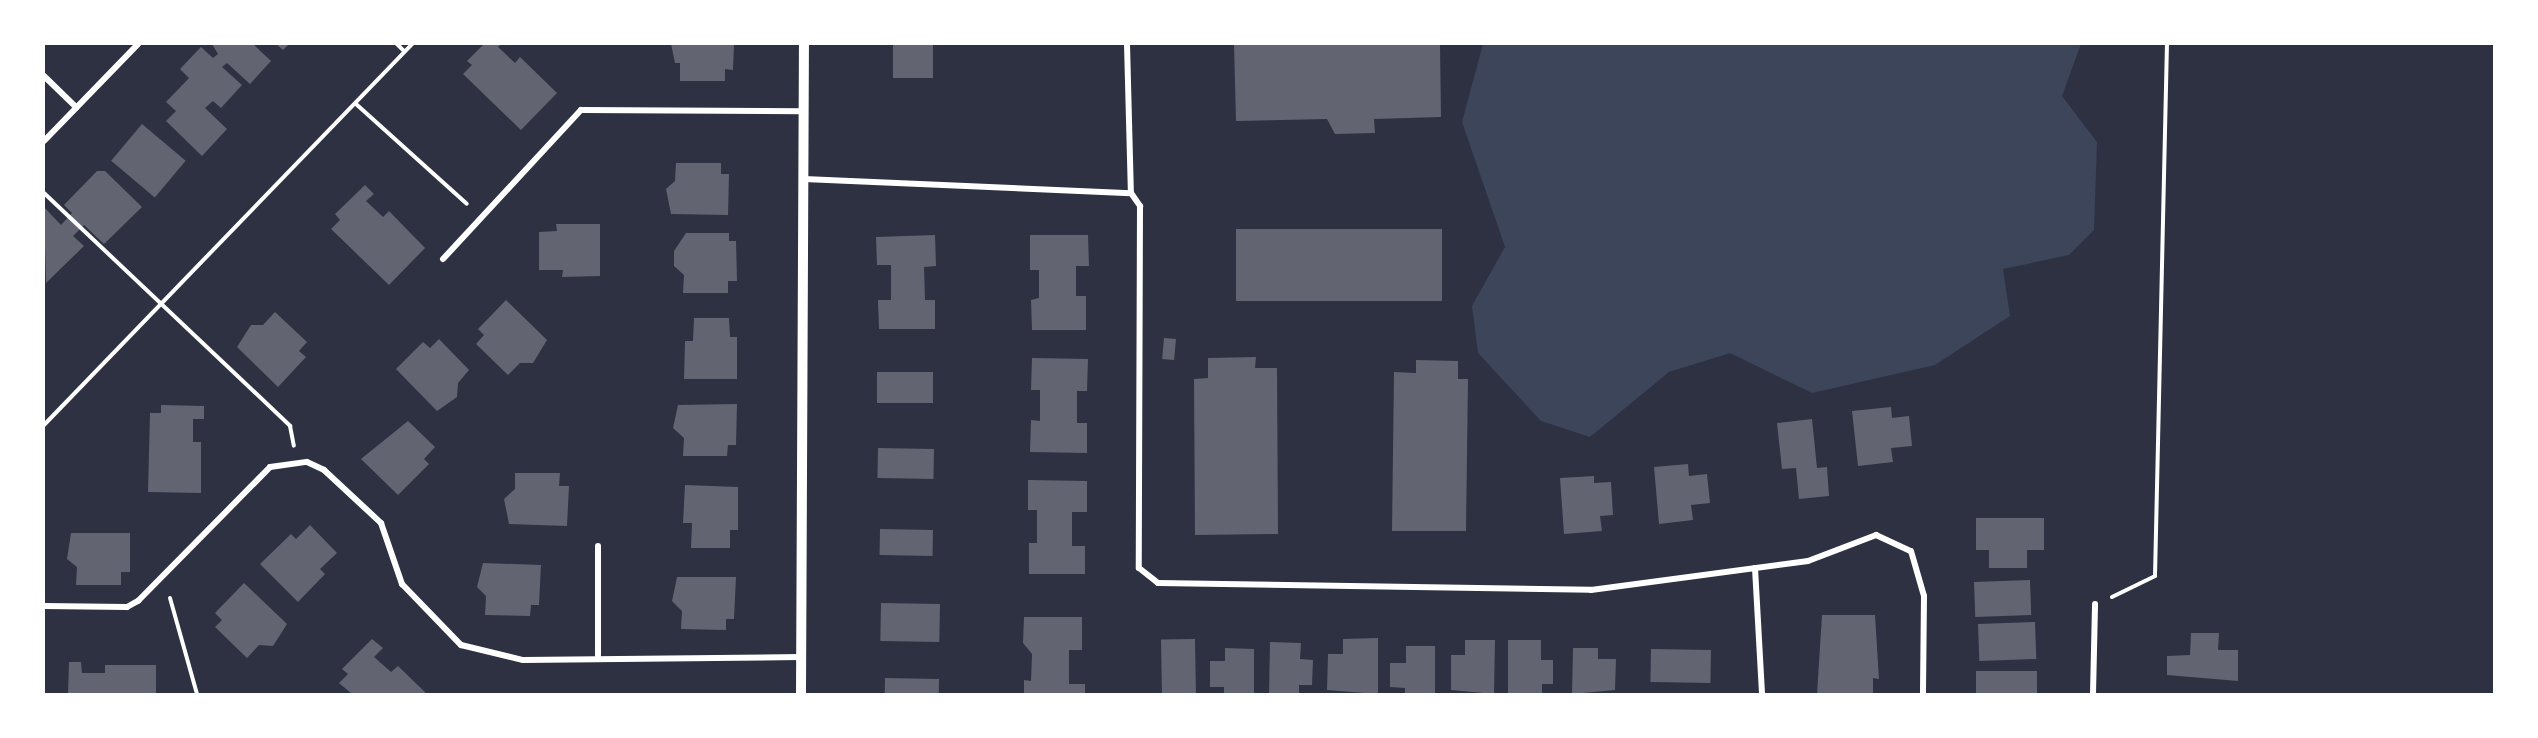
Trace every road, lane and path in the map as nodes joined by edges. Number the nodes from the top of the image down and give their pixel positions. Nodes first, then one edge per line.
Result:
1 (138, 44) edge
2 (397, 44) edge
3 (412, 44) edge
4 (804, 44) edge
5 (1127, 44) edge
6 (2167, 44) edge
7 (404, 51) junction
8 (44, 76) edge
9 (356, 104) junction
10 (76, 107) junction
11 (804, 111) junction
12 (44, 141) edge
13 (804, 179) junction
14 (44, 193) edge
15 (1131, 193) junction
16 (482, 218) junction
17 (443, 259) dead end
18 (161, 303) junction
19 (44, 425) edge
20 (297, 462) junction
21 (597, 546) dead end
22 (1755, 568) junction
23 (160, 579) junction
24 (2095, 604) joint
25 (44, 606) edge
26 (598, 655) junction
27 (801, 657) junction
28 (197, 694) edge
29 (801, 694) edge
30 (1762, 694) edge
31 (1923, 694) edge
32 (2093, 694) edge

1 - 10 street
2 - 7 path
3 - 7 path
4 - 11 street
5 - 15 street
6 - 24 path
7 - 9 path
8 - 10 street
9 - 16 path
9 - 18 path
10 - 12 street
11 - 13 street
11 - 16 street
13 - 15 street
13 - 27 street
14 - 18 path
15 - 22 street
16 - 17 street
18 - 19 path
18 - 20 path
20 - 23 street
20 - 26 street
21 - 26 street
22 - 30 street
22 - 31 street
23 - 25 street
23 - 28 path
24 - 32 street
26 - 27 street
27 - 29 street

